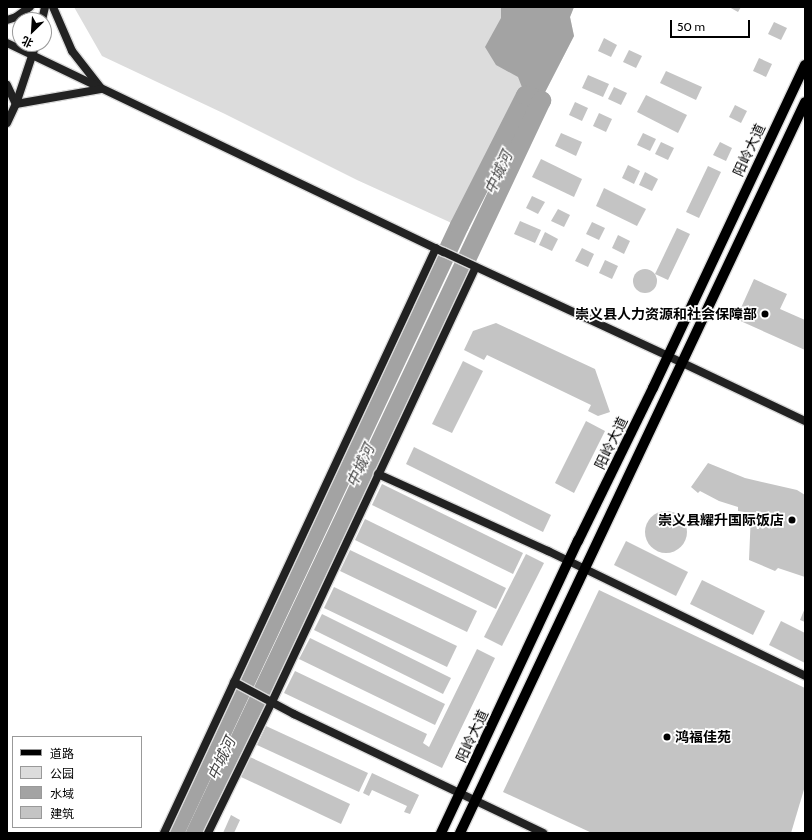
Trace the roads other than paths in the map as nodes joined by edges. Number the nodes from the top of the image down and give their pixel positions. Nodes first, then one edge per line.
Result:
1 (30, 7) edge
2 (53, 7) edge
3 (7, 20) edge
4 (7, 43) edge
5 (33, 52) edge
6 (32, 55) junction
7 (805, 65) edge
8 (7, 85) edge
9 (102, 89) junction
10 (805, 102) edge
11 (16, 104) junction
12 (7, 123) edge
13 (440, 250) junction
14 (472, 265) junction
15 (668, 356) junction
16 (682, 362) junction
17 (805, 421) edge
18 (378, 474) junction
19 (570, 562) junction
20 (585, 569) junction
21 (805, 676) edge
22 (238, 684) junction
23 (272, 702) junction
24 (460, 794) junction
25 (475, 801) junction
26 (164, 833) edge
27 (208, 833) edge
28 (441, 833) edge
29 (460, 833) edge
30 (543, 833) edge

1 - 3 street
2 - 9 street
4 - 6 street
5 - 6 street
6 - 9 street
6 - 11 street
7 - 15 main road, 阳岭大道
8 - 11 street
9 - 11 street
9 - 13 street
10 - 16 main road, 阳岭大道
11 - 12 street
13 - 14 street
13 - 22 street
14 - 15 street
14 - 18 street
15 - 16 street
15 - 19 main road, 阳岭大道
16 - 17 street
16 - 20 main road, 阳岭大道
18 - 19 street
18 - 23 street
19 - 20 street
19 - 24 main road, 阳岭大道
20 - 21 street
20 - 25 main road, 阳岭大道
22 - 23 street
22 - 26 street
23 - 24 street
23 - 27 street
24 - 25 street
24 - 28 main road, 阳岭大道
25 - 29 main road, 阳岭大道
25 - 30 street

